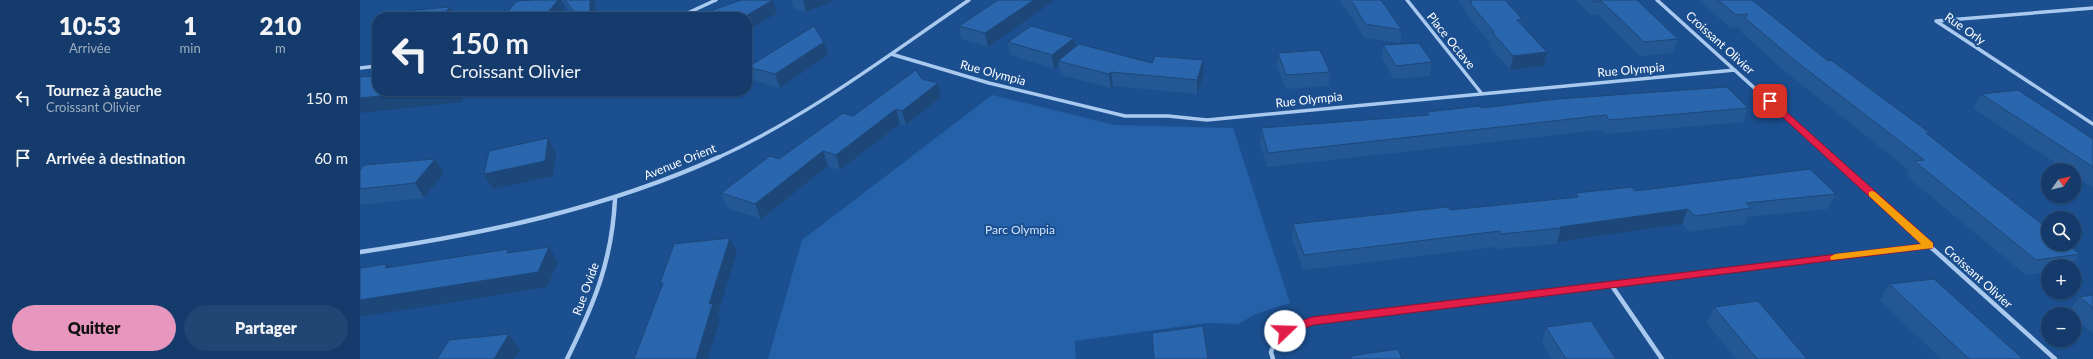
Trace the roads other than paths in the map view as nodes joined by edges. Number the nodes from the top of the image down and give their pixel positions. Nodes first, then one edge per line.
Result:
1 (716, 0) edge
2 (970, 0) edge
3 (1407, 0) edge
4 (1657, 0) edge
5 (2093, 8) edge
6 (690, 12) edge
7 (891, 54) junction
8 (372, 67) edge
9 (360, 68) edge
10 (1735, 70) junction
11 (1482, 94) junction
12 (2093, 124) edge
13 (615, 199) junction
14 (1930, 246) junction
15 (360, 252) edge
16 (1612, 286) junction
17 (567, 359) edge
18 (1273, 359) edge
19 (1662, 359) edge
20 (2054, 359) edge

1 - 6 street
2 - 7 street, Avenue Orient
3 - 11 street, Place Octave
4 - 10 street, Croissant Olivier
5 - 12 street, Rue Orly
7 - 11 street, Rue Olympia
7 - 13 street, Avenue Orient
8 - 9 street
10 - 11 street, Rue Olympia
10 - 14 street, Croissant Olivier
13 - 15 street, Avenue Orient
13 - 17 street, Rue Ovide
14 - 16 street
14 - 20 street, Croissant Olivier
16 - 18 street
16 - 19 street

